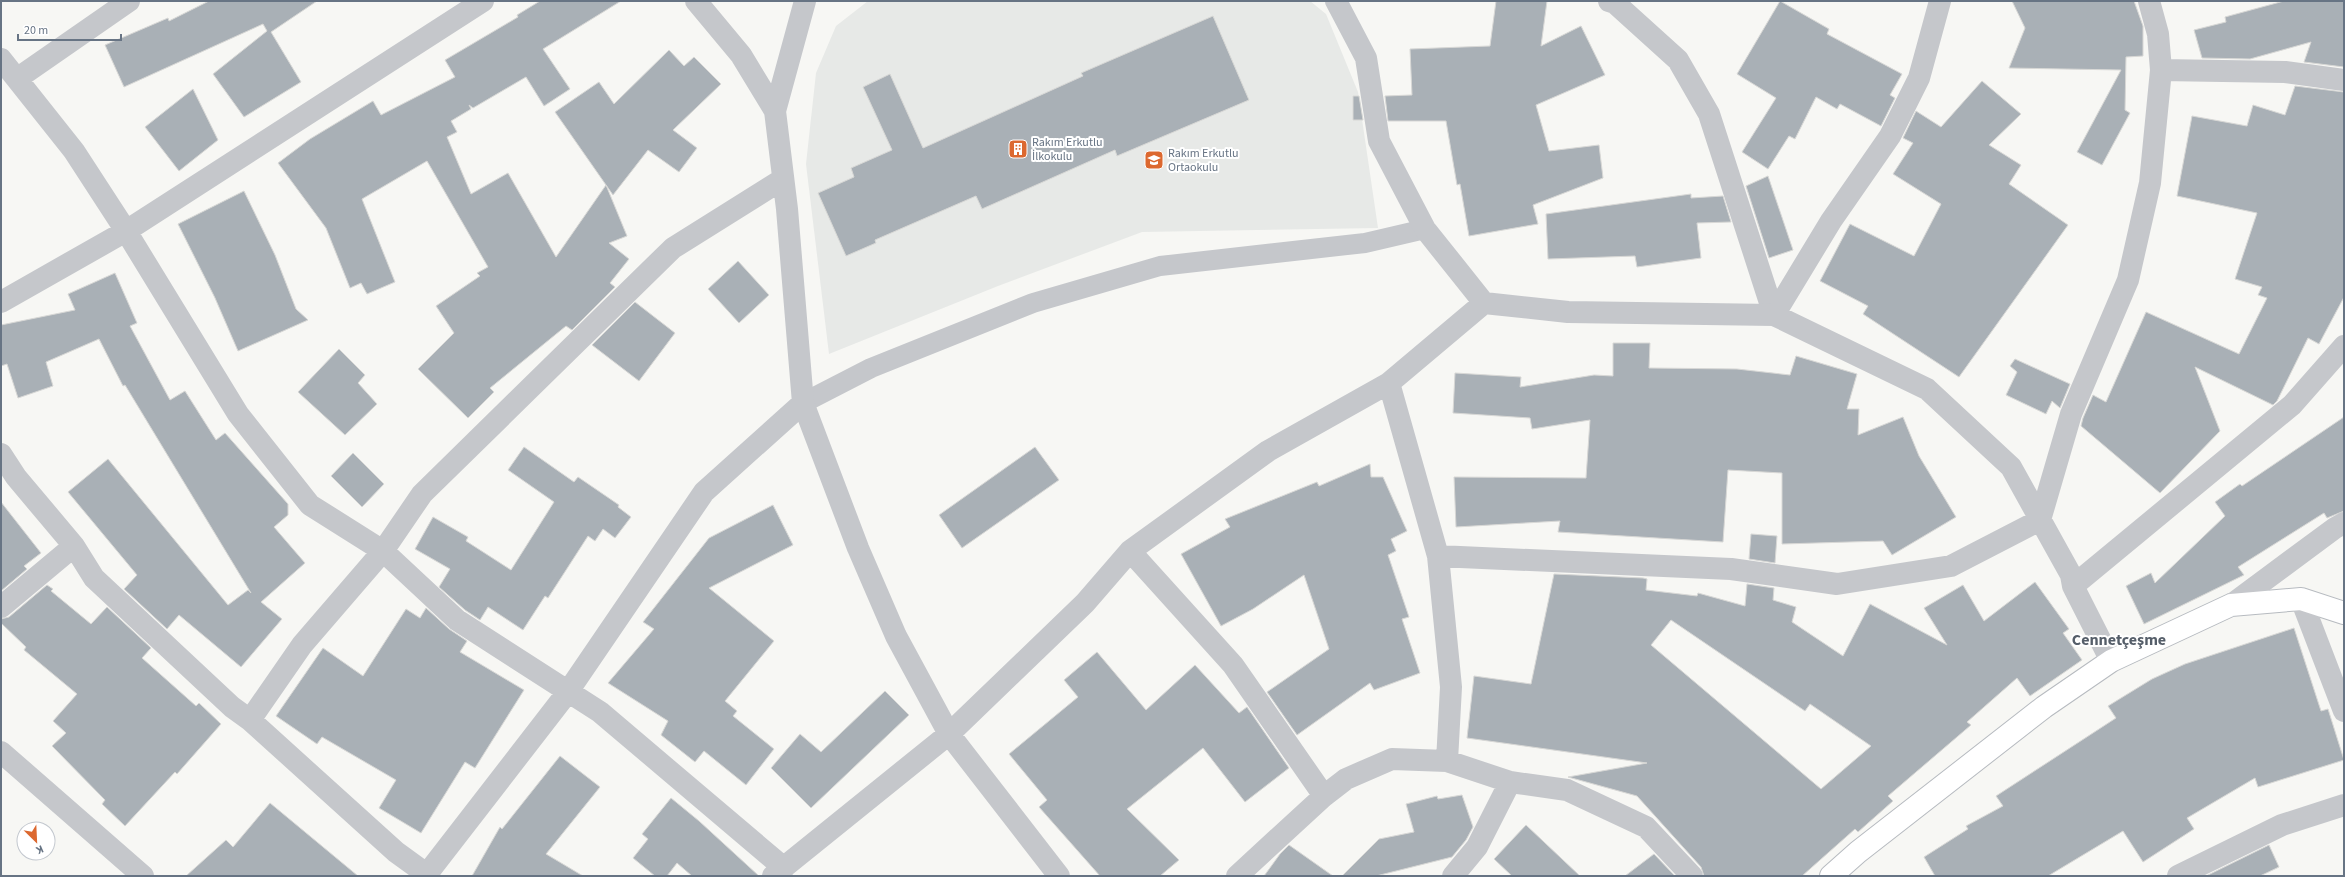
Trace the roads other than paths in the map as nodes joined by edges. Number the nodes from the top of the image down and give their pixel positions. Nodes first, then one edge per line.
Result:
1 (129, 1) edge
2 (483, 1) edge
3 (696, 1) edge
4 (805, 1) edge
5 (1336, 1) edge
6 (1609, 1) edge
7 (1940, 1) edge
8 (2149, 1) edge
9 (1, 59) edge
10 (2160, 70) junction
11 (18, 78) junction
12 (2344, 80) edge
13 (775, 112) junction
14 (783, 179) junction
15 (1425, 229) junction
16 (126, 231) junction
17 (1, 302) edge
18 (1484, 303) junction
19 (1774, 315) junction
20 (2344, 346) edge
21 (1389, 383) junction
22 (804, 403) junction
23 (1, 454) edge
24 (2040, 520) junction
25 (2344, 523) edge
26 (74, 546) junction
27 (383, 550) junction
28 (1130, 551) junction
29 (1438, 556) junction
30 (2073, 586) junction
31 (2301, 599) junction
32 (2230, 605) junction
33 (1, 607) edge
34 (2344, 613) edge
35 (2111, 661) junction
36 (567, 693) junction
37 (2344, 711) edge
38 (250, 720) junction
39 (950, 734) junction
40 (1, 752) edge
41 (1447, 761) junction
42 (1510, 782) junction
43 (1324, 796) junction
44 (2344, 805) edge
45 (778, 872) edge
46 (428, 875) edge
47 (143, 876) edge
48 (1059, 876) edge
49 (1237, 876) edge
50 (1453, 876) edge
51 (1692, 876) edge
52 (1831, 876) edge
53 (2178, 876) edge

1 - 11 street
2 - 16 street
3 - 13 street
4 - 13 street
5 - 15 street
6 - 19 street
7 - 19 street
8 - 10 street
9 - 11 street
10 - 12 street
10 - 24 street
11 - 16 street
13 - 14 street
14 - 22 street
14 - 27 street
15 - 18 street
15 - 22 lane
16 - 17 street
16 - 27 street
18 - 19 street
18 - 21 street
19 - 24 street
20 - 30 street
21 - 28 street
21 - 29 street
22 - 36 street
22 - 39 street
23 - 26 street
24 - 29 street
24 - 30 street
25 - 32 street
26 - 33 street
26 - 38 street
27 - 36 street
27 - 38 street
28 - 39 street
28 - 43 street
29 - 41 street
30 - 35 street
31 - 32 street
31 - 34 street
31 - 37 street
32 - 35 street
35 - 52 street
36 - 45 street
36 - 46 street
38 - 46 street
39 - 45 street
39 - 48 street
40 - 47 street
41 - 42 street
41 - 43 street
42 - 50 street
42 - 51 street
43 - 49 street
44 - 53 street

